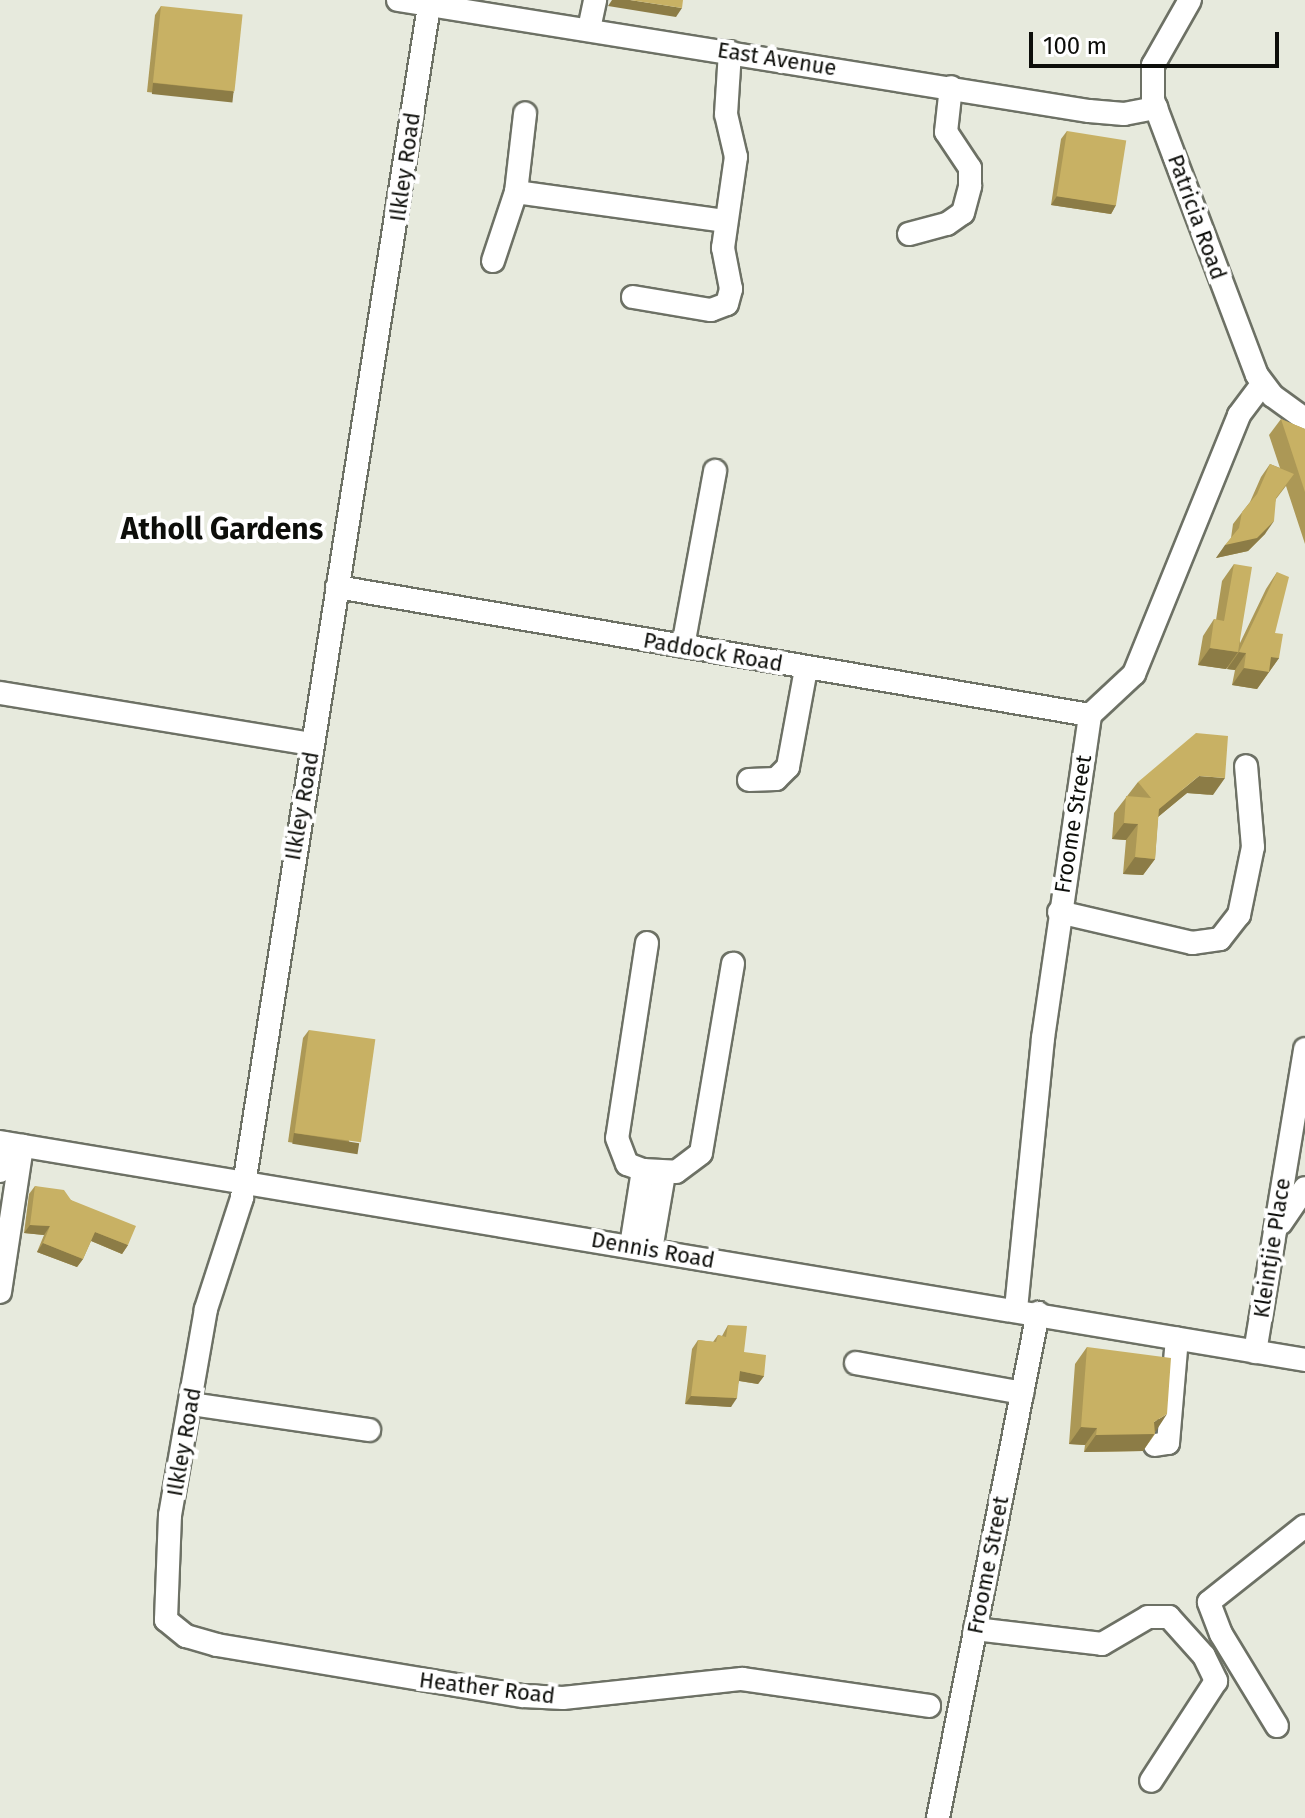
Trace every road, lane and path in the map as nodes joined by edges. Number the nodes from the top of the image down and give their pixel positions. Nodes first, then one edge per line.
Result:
1 (398, 0) edge
2 (595, 0) edge
3 (1190, 0) edge
4 (429, 6) junction
5 (589, 29) junction
6 (730, 52) junction
7 (951, 87) junction
8 (1156, 108) junction
9 (525, 114) dead end
10 (516, 192) junction
11 (726, 221) junction
12 (909, 234) dead end
13 (493, 261) dead end
14 (633, 297) dead end
15 (1262, 385) junction
16 (1305, 419) edge
17 (715, 471) dead end
18 (337, 587) junction
19 (683, 646) junction
20 (806, 669) junction
21 (0, 693) edge
22 (1090, 715) junction
23 (312, 744) junction
24 (1246, 766) dead end
25 (749, 780) dead end
26 (1059, 912) junction
27 (647, 943) dead end
28 (733, 964) dead end
29 (1305, 1049) edge
30 (9, 1144) edge
31 (0, 1171) edge
32 (654, 1172) junction
33 (244, 1181) junction
34 (1305, 1188) edge
35 (1275, 1234) junction
36 (641, 1248) junction
37 (0, 1292) edge
38 (1027, 1311) junction
39 (1177, 1338) junction
40 (1255, 1352) junction
41 (1305, 1360) edge
42 (856, 1363) dead end
43 (1022, 1393) junction
44 (191, 1404) junction
45 (369, 1430) dead end
46 (1155, 1445) edge
47 (1305, 1526) edge
48 (163, 1603) joint
49 (975, 1629) junction
50 (929, 1706) dead end
51 (1277, 1726) dead end
52 (1151, 1781) dead end
53 (938, 1818) edge

1 - 4 street, East Avenue
2 - 5 street
3 - 8 street, Patricia Road
4 - 5 street, East Avenue
4 - 18 street, Ilkley Road
5 - 6 street, East Avenue
6 - 7 street, East Avenue
6 - 11 street
7 - 8 street, East Avenue
7 - 12 street
8 - 15 street, Patricia Road
9 - 10 street
10 - 11 street
10 - 13 street
11 - 14 street
15 - 16 street
15 - 22 street
17 - 19 street
18 - 19 street, Paddock Road
18 - 23 street, Ilkley Road
19 - 20 street, Paddock Road
20 - 22 street, Paddock Road
20 - 25 street
21 - 23 street
22 - 26 street, Froome Street
23 - 33 street, Ilkley Road
24 - 26 street
26 - 38 street, Froome Street
27 - 32 street
28 - 32 street
29 - 35 street, Kleintjie Place
30 - 31 street
30 - 33 street, Dennis Road
30 - 37 street
32 - 36 street
33 - 36 street, Dennis Road
33 - 44 street, Ilkley Road
34 - 35 street
35 - 40 street, Kleintjie Place
36 - 38 street, Dennis Road
38 - 39 street, Dennis Road
38 - 43 street, Froome Street
39 - 40 street, Dennis Road
39 - 46 street
40 - 41 street, Dennis Road
42 - 43 street
43 - 49 street, Froome Street
44 - 45 street
44 - 48 street, Ilkley Road
47 - 51 street
48 - 50 street, Heather Road
49 - 52 street
49 - 53 street, Froome Street

